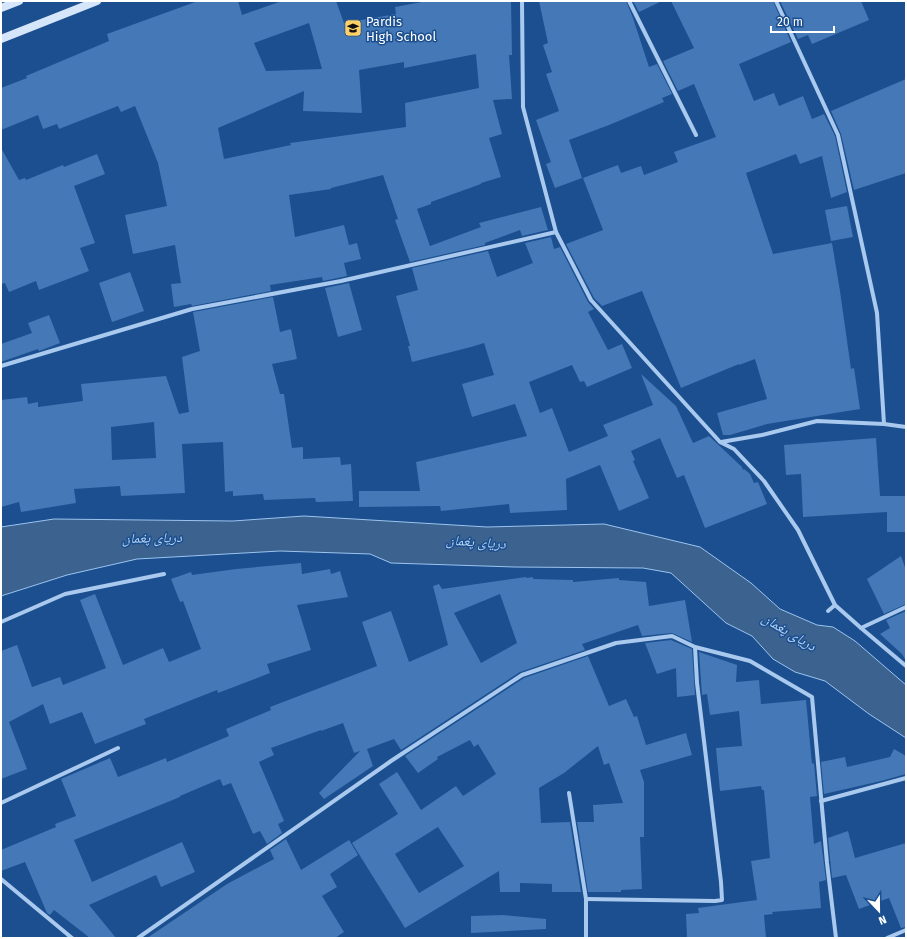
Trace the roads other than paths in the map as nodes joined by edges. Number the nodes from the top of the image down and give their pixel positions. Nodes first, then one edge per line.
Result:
1 (19, 1) edge
2 (97, 1) edge
3 (522, 1) edge
4 (629, 1) edge
5 (776, 1) edge
6 (1, 8) edge
7 (1, 39) edge
8 (696, 135) dead end
9 (556, 232) junction
10 (1, 366) edge
11 (884, 424) junction
12 (906, 427) edge
13 (720, 442) junction
14 (164, 574) dead end
15 (835, 605) junction
16 (906, 607) edge
17 (828, 611) dead end
18 (1, 622) edge
19 (861, 628) junction
20 (695, 647) junction
21 (906, 666) edge
22 (118, 748) dead end
23 (906, 778) edge
24 (569, 793) dead end
25 (821, 801) junction
26 (1, 803) edge
27 (1, 879) edge
28 (586, 899) junction
29 (906, 930) edge
30 (72, 938) edge
31 (138, 938) edge
32 (586, 938) edge
33 (836, 938) edge
34 (887, 938) edge

1 - 6 main road
2 - 7 main road
3 - 9 street
4 - 8 street
5 - 11 street
9 - 10 street
9 - 13 street
11 - 12 street
11 - 13 street
13 - 15 street
14 - 18 street
15 - 17 street
15 - 19 street
16 - 19 street
19 - 21 street
20 - 25 street
20 - 28 street
20 - 31 street
22 - 26 street
23 - 25 street
24 - 28 street
25 - 33 street
27 - 30 street
28 - 32 street
29 - 34 street

